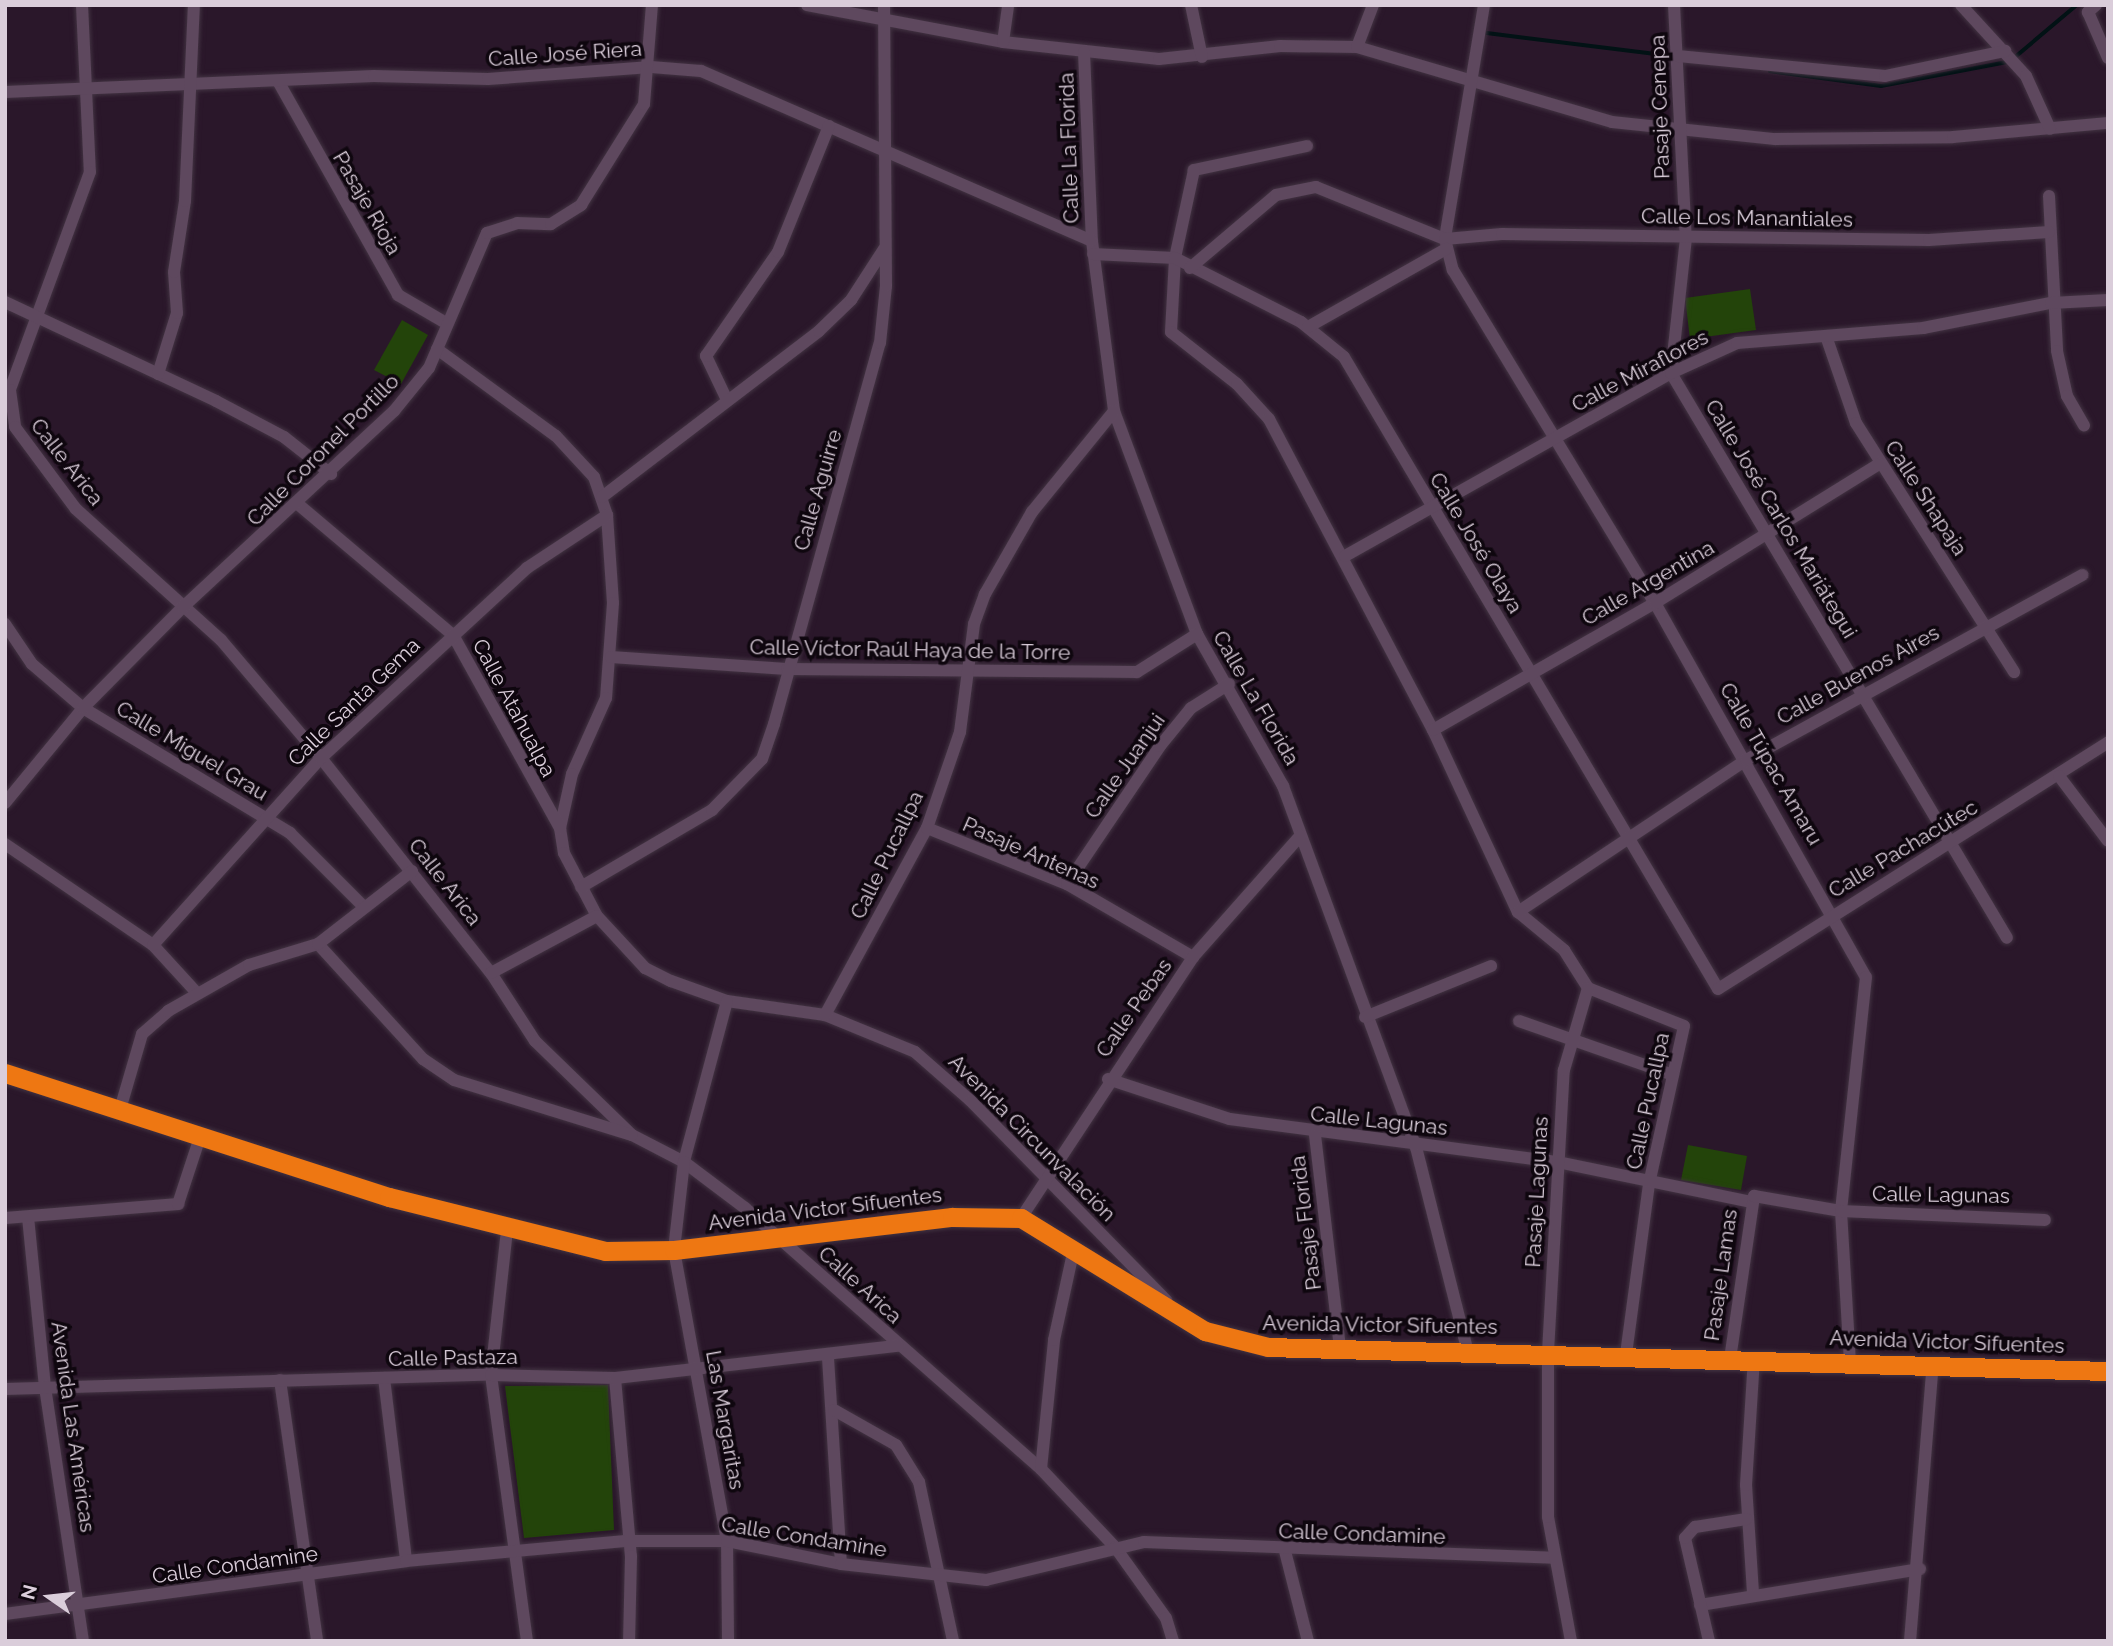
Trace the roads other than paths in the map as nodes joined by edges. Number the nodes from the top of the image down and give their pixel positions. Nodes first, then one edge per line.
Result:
1 (82, 5) edge
2 (194, 5) edge
3 (652, 5) edge
4 (807, 5) edge
5 (884, 5) edge
6 (1008, 5) edge
7 (1191, 5) edge
8 (1373, 5) edge
9 (1484, 5) edge
10 (1674, 5) edge
11 (1961, 5) edge
12 (2092, 9) edge
13 (885, 21) junction
14 (1003, 42) junction
15 (1357, 47) junction
16 (1084, 52) junction
17 (1678, 56) junction
18 (2010, 56) junction
19 (1202, 57) junction
20 (2108, 58) edge
21 (651, 67) junction
22 (278, 81) junction
23 (1468, 84) junction
24 (193, 89) junction
25 (90, 91) junction
26 (5, 92) edge
27 (2108, 123) edge
28 (829, 125) junction
29 (2050, 128) junction
30 (1678, 129) junction
31 (1307, 146) dead end
32 (884, 148) junction
33 (2049, 196) dead end
34 (2049, 232) junction
35 (1686, 238) junction
36 (1446, 244) junction
37 (885, 245) junction
38 (1093, 247) junction
39 (1175, 258) junction
40 (1190, 268) junction
41 (2108, 300) edge
42 (5, 302) edge
43 (2051, 303) junction
44 (35, 310) junction
45 (446, 323) junction
46 (1308, 327) junction
47 (1826, 335) junction
48 (437, 349) junction
49 (1671, 373) junction
50 (158, 374) junction
51 (727, 400) junction
52 (1114, 411) junction
53 (2084, 425) dead end
54 (1554, 440) junction
55 (1880, 464) junction
56 (331, 474) junction
57 (602, 497) junction
58 (299, 505) junction
59 (1431, 505) junction
60 (607, 515) junction
61 (1770, 533) junction
62 (1345, 556) junction
63 (2082, 575) dead end
64 (1655, 603) junction
65 (183, 607) junction
66 (5, 624) edge
67 (1986, 626) junction
68 (1197, 634) junction
69 (453, 635) junction
70 (611, 657) junction
71 (787, 669) junction
72 (1533, 672) junction
73 (2014, 672) dead end
74 (966, 673) junction
75 (1229, 684) junction
76 (1862, 693) junction
77 (83, 708) junction
78 (1433, 730) junction
79 (2108, 742) edge
80 (321, 758) junction
81 (1746, 760) junction
82 (2059, 776) junction
83 (5, 803) edge
84 (265, 818) junction
85 (560, 828) junction
86 (926, 828) junction
87 (1300, 836) junction
88 (1627, 836) junction
89 (2108, 841) edge
90 (5, 844) edge
91 (1951, 845) junction
92 (412, 871) junction
93 (1067, 884) junction
94 (581, 887) junction
95 (364, 907) junction
96 (1518, 912) junction
97 (1835, 913) junction
98 (597, 916) junction
99 (2007, 938) dead end
100 (318, 944) junction
101 (152, 945) junction
102 (1193, 957) junction
103 (1491, 966) dead end
104 (491, 973) junction
105 (1588, 988) junction
106 (1718, 989) joint
107 (196, 992) junction
108 (727, 1001) junction
109 (825, 1016) junction
110 (1365, 1017) junction
111 (1519, 1021) dead end
112 (1572, 1035) junction
113 (5, 1073) edge
114 (1674, 1075) junction
115 (1108, 1079) junction
116 (121, 1105) junction
117 (201, 1134) junction
118 (632, 1135) junction
119 (1315, 1135) junction
120 (1416, 1147) junction
121 (684, 1162) junction
122 (1558, 1162) junction
123 (1048, 1182) junction
124 (1649, 1184) junction
125 (1752, 1199) junction
126 (1841, 1211) junction
127 (28, 1217) junction
128 (5, 1218) edge
129 (1021, 1218) junction
130 (2045, 1220) dead end
131 (507, 1230) junction
132 (781, 1239) junction
133 (1074, 1248) junction
134 (674, 1250) junction
135 (1187, 1321) junction
136 (898, 1346) junction
137 (1340, 1348) junction
138 (1467, 1349) junction
139 (1548, 1352) junction
140 (1626, 1354) junction
141 (828, 1358) junction
142 (1730, 1359) junction
143 (1754, 1359) junction
144 (1850, 1361) junction
145 (1933, 1364) junction
146 (696, 1366) junction
147 (2108, 1371) edge
148 (491, 1375) junction
149 (384, 1378) junction
150 (615, 1378) junction
151 (280, 1380) junction
152 (45, 1387) junction
153 (5, 1390) edge
154 (834, 1410) junction
155 (1041, 1469) junction
156 (1746, 1519) junction
157 (625, 1541) junction
158 (727, 1541) junction
159 (1115, 1547) junction
160 (1285, 1550) junction
161 (516, 1551) junction
162 (1553, 1558) junction
163 (405, 1561) junction
164 (841, 1564) junction
165 (1920, 1569) junction
166 (943, 1574) junction
167 (306, 1575) junction
168 (1753, 1593) junction
169 (1700, 1605) junction
170 (79, 1607) junction
171 (5, 1614) edge
172 (83, 1641) edge
173 (317, 1641) edge
174 (527, 1641) edge
175 (629, 1641) edge
176 (728, 1641) edge
177 (953, 1641) edge
178 (1173, 1641) edge
179 (1308, 1641) edge
180 (1571, 1641) edge
181 (1709, 1641) edge
182 (1910, 1641) edge

1 - 25 street, Calle Arica
2 - 24 street
3 - 21 street, Calle Coronel Portillo
4 - 13 street
5 - 13 street, Calle Aguirre
6 - 14 street
7 - 19 street
8 - 15 street
9 - 23 street
10 - 17 street, Pasaje Cenepa
11 - 18 street
12 - 20 street
13 - 14 street
13 - 32 street, Calle Aguirre
14 - 16 street
15 - 19 street
15 - 23 street
16 - 19 street
16 - 38 street, Calle La Florida
17 - 18 street
17 - 30 street, Pasaje Cenepa
18 - 29 street
21 - 22 street, Calle José Riera
21 - 28 street, Calle José Riera
21 - 45 street, Calle Coronel Portillo
22 - 24 street, Calle José Riera
22 - 45 street, Pasaje Rioja
23 - 30 street
23 - 36 street
24 - 25 street, Calle José Riera
24 - 50 street
25 - 26 street, Calle José Riera
25 - 44 street, Calle Arica
27 - 29 street
28 - 32 street, Calle José Riera
28 - 51 street
29 - 30 street
30 - 35 street, Pasaje Cenepa
31 - 39 street
32 - 37 street, Calle Aguirre
32 - 38 street, Calle José Riera
33 - 34 street
34 - 35 street, Calle Los Manantiales
34 - 43 street
35 - 36 street, Calle Los Manantiales
35 - 49 street, Pasaje Cenepa
36 - 40 street
36 - 46 street
36 - 54 street, Calle Túpac Amaru
37 - 51 street
37 - 71 street, Calle Aguirre
38 - 39 street
38 - 52 street, Calle La Florida
39 - 40 street, Calle José Olaya
39 - 62 street
40 - 46 street, Calle José Olaya
41 - 43 street, Calle Miraflores
42 - 44 street
43 - 47 street, Calle Miraflores
43 - 53 street
44 - 50 street
44 - 65 street, Calle Arica
45 - 48 street, Calle Coronel Portillo
46 - 59 street, Calle José Olaya
47 - 49 street, Calle Miraflores
47 - 55 street, Calle Shapaja
48 - 56 street, Calle Coronel Portillo
48 - 57 street
49 - 54 street, Calle Miraflores
49 - 61 street, Calle José Carlos Mariátegui
50 - 56 street
51 - 57 street
52 - 68 street, Calle La Florida
52 - 74 street, Calle Pucallpa
54 - 59 street, Calle Miraflores
54 - 64 street, Calle Túpac Amaru
55 - 61 street, Calle Argentina
55 - 67 street, Calle Shapaja
56 - 58 street, Calle Coronel Portillo
57 - 60 street
58 - 65 street, Calle Coronel Portillo
58 - 69 street, Calle Atahualpa
59 - 62 street, Calle Miraflores
59 - 72 street, Calle José Olaya
60 - 69 street, Calle Santa Gema
60 - 70 street
61 - 64 street, Calle Argentina
61 - 76 street, Calle José Carlos Mariátegui
62 - 78 street
63 - 67 street, Calle Buenos Aires
64 - 72 street, Calle Argentina
64 - 81 street, Calle Túpac Amaru
65 - 77 street, Calle Coronel Portillo
65 - 80 street, Calle Arica
66 - 77 street, Calle Miguel Grau
67 - 73 street, Calle Shapaja
67 - 76 street, Calle Buenos Aires
68 - 74 street, Calle Víctor Raúl Haya de la Torre
68 - 75 street, Calle La Florida
69 - 80 street, Calle Santa Gema
69 - 85 street, Calle Atahualpa
70 - 71 street, Calle Víctor Raúl Haya de la Torre
70 - 85 street
71 - 74 street, Calle Víctor Raúl Haya de la Torre
71 - 94 street, Calle Aguirre
72 - 78 street, Calle Argentina
72 - 88 street, Calle José Olaya
74 - 86 street, Calle Pucallpa
75 - 87 street, Calle La Florida
75 - 93 street, Calle Juanjui
76 - 81 street, Calle Buenos Aires
76 - 91 street, Calle José Carlos Mariátegui
77 - 83 street, Calle Coronel Portillo
77 - 84 street, Calle Miguel Grau
78 - 96 street
79 - 82 street, Calle Pachacútec
80 - 84 street, Calle Santa Gema
80 - 92 street, Calle Arica
81 - 88 street, Calle Buenos Aires
81 - 97 street, Calle Túpac Amaru
82 - 89 street
82 - 91 street, Calle Pachacútec
84 - 95 street, Calle Miguel Grau
84 - 101 street, Calle Santa Gema
85 - 94 street, Avenida Circunvalación
86 - 93 street, Pasaje Antenas
86 - 109 street, Calle Pucallpa
87 - 102 street, Calle Pebas
87 - 110 street, Calle La Florida
88 - 96 street, Calle Buenos Aires
88 - 106 street, Calle José Olaya
90 - 101 street
91 - 97 street, Calle Pachacútec
91 - 99 street, Calle José Carlos Mariátegui
92 - 95 street
92 - 104 street, Calle Arica
93 - 102 street, Pasaje Antenas
94 - 98 street, Avenida Circunvalación
95 - 100 street
96 - 105 street
97 - 106 street, Calle Pachacútec
97 - 126 street, Calle Túpac Amaru
98 - 104 street
98 - 108 street, Avenida Circunvalación
100 - 107 street
100 - 118 street
101 - 107 street
102 - 115 street, Calle Pebas
103 - 110 street
104 - 118 street, Calle Arica
105 - 112 street, Pasaje Lagunas
105 - 114 street, Calle Pucallpa
107 - 116 street
108 - 109 street, Avenida Circunvalación
108 - 121 street, Las Margaritas
109 - 123 street, Avenida Circunvalación
110 - 120 street, Calle La Florida
111 - 112 street
112 - 114 street
112 - 122 street, Pasaje Lagunas
113 - 116 highway, Avenida Victor Sifuentes
114 - 124 street, Calle Pucallpa
115 - 119 street, Calle Lagunas
115 - 123 street, Calle Pebas
116 - 117 highway, Avenida Victor Sifuentes
117 - 127 street
117 - 131 highway, Avenida Victor Sifuentes
118 - 121 street, Calle Arica
119 - 120 street, Calle Lagunas
119 - 137 street, Pasaje Florida
120 - 122 street, Calle Lagunas
120 - 138 street, Calle La Florida
121 - 132 street, Calle Arica
121 - 134 street, Las Margaritas
122 - 124 street, Calle Lagunas
122 - 139 street, Pasaje Lagunas
123 - 129 street, Calle Pebas
123 - 135 street, Avenida Circunvalación
124 - 125 street, Calle Lagunas
124 - 140 street, Calle Pucallpa
125 - 126 street, Calle Lagunas
125 - 142 street, Pasaje Lamas
126 - 130 street, Calle Lagunas
126 - 144 street, Calle Túpac Amaru
127 - 128 street
127 - 152 street, Avenida Las Américas
129 - 132 highway, Avenida Victor Sifuentes
129 - 133 highway, Avenida Victor Sifuentes
131 - 134 highway, Avenida Victor Sifuentes
131 - 148 street
132 - 134 highway, Avenida Victor Sifuentes
132 - 136 street, Calle Arica
133 - 135 highway, Avenida Victor Sifuentes
133 - 155 street
134 - 146 street, Las Margaritas
135 - 137 highway, Avenida Victor Sifuentes
136 - 141 street, Calle Pastaza
136 - 155 street, Calle Arica
137 - 138 highway, Avenida Victor Sifuentes
138 - 139 highway, Avenida Victor Sifuentes
139 - 140 highway, Avenida Victor Sifuentes
139 - 162 street, Pasaje Lagunas
140 - 142 highway, Avenida Victor Sifuentes
141 - 146 street, Calle Pastaza
141 - 154 street
142 - 143 highway, Avenida Victor Sifuentes
143 - 144 highway, Avenida Victor Sifuentes
143 - 156 street
144 - 145 highway, Avenida Victor Sifuentes
145 - 147 highway, Avenida Victor Sifuentes
145 - 165 street
146 - 150 street, Calle Pastaza
146 - 158 street, Las Margaritas
148 - 149 street, Calle Pastaza
148 - 150 street, Calle Pastaza
148 - 161 street
149 - 151 street, Calle Pastaza
149 - 163 street
150 - 157 street
151 - 152 street, Calle Pastaza
151 - 167 street
152 - 153 street, Calle Pastaza
152 - 170 street, Avenida Las Américas
154 - 164 street
154 - 166 street
155 - 159 street, Calle Arica
156 - 168 street
156 - 169 street
157 - 158 street, Calle Condamine
157 - 161 street, Calle Condamine
157 - 175 street
158 - 164 street, Calle Condamine
158 - 176 street, Las Margaritas
159 - 160 street, Calle Condamine
159 - 166 street, Calle Condamine
159 - 178 street, Calle Arica
160 - 162 street, Calle Condamine
160 - 179 street
161 - 163 street, Calle Condamine
161 - 174 street
162 - 180 street, Pasaje Lagunas
163 - 167 street, Calle Condamine
164 - 166 street, Calle Condamine
165 - 168 street
165 - 182 street
166 - 177 street
167 - 170 street, Calle Condamine
167 - 173 street
168 - 169 street
169 - 181 street
170 - 171 street, Calle Condamine
170 - 172 street, Avenida Las Américas

